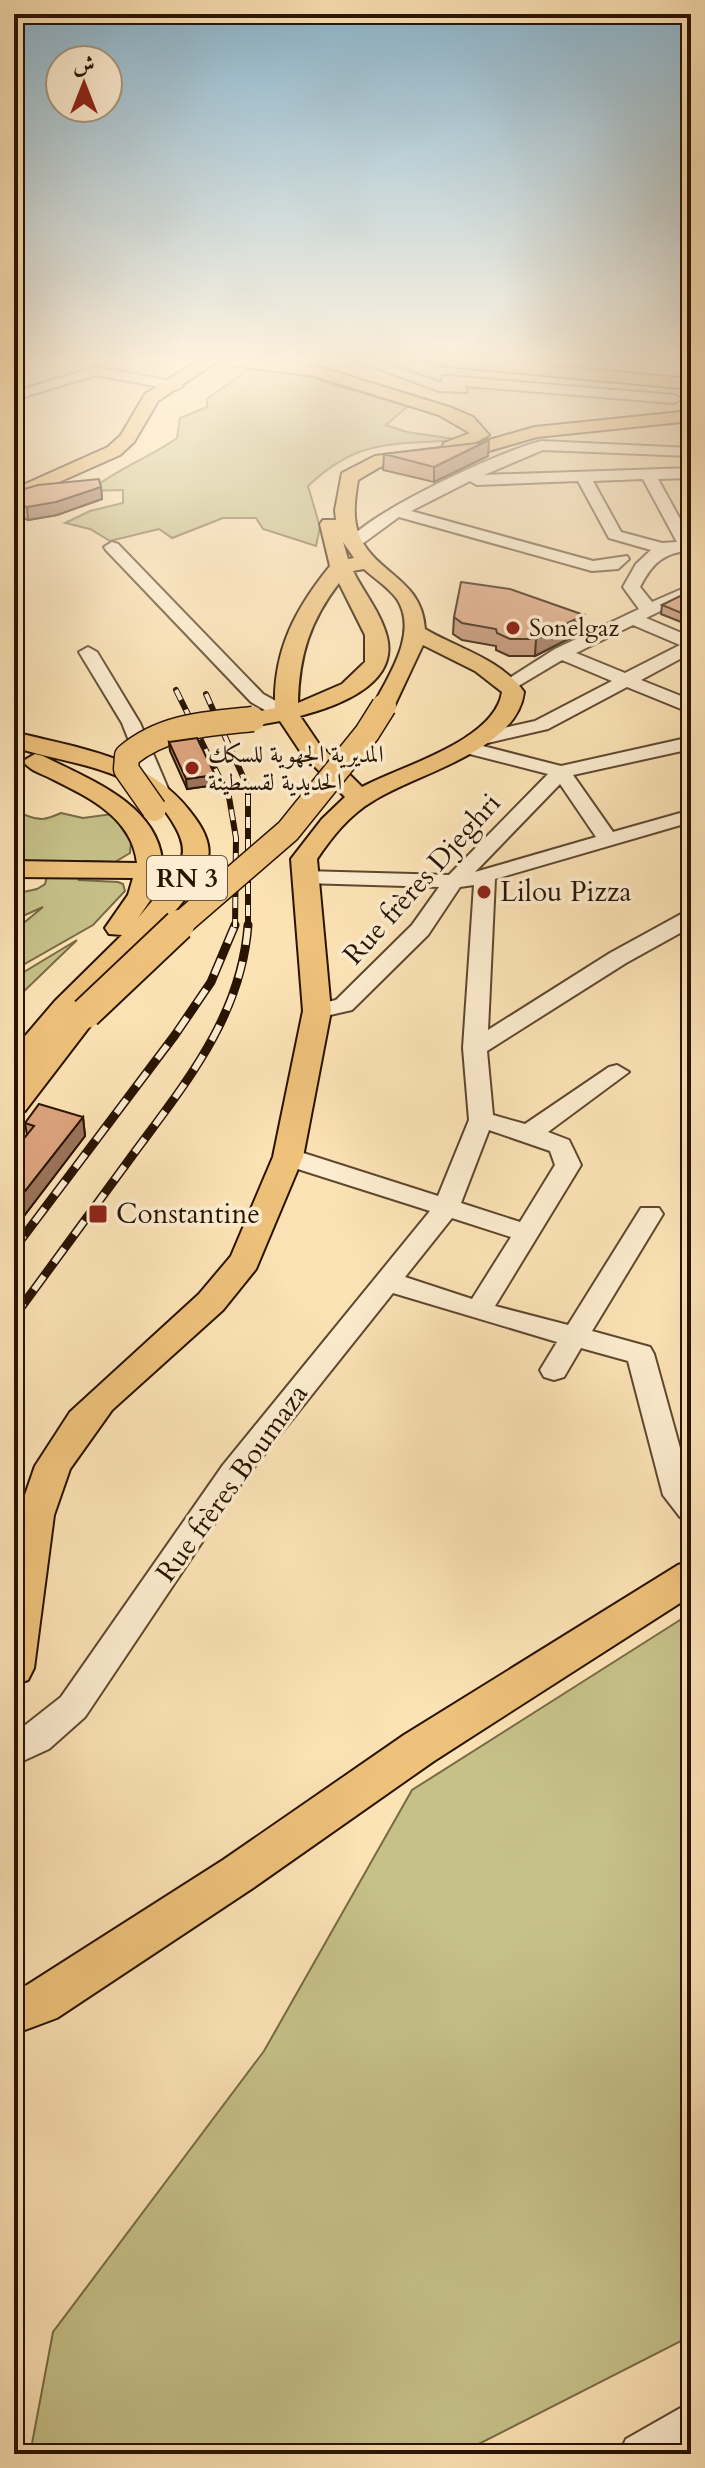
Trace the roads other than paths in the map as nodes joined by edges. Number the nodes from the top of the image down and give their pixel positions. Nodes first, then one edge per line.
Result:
1 (42, 475) edge
2 (60, 475) edge
3 (332, 475) edge
4 (351, 475) edge
5 (471, 475) edge
6 (610, 475) edge
7 (649, 475) edge
8 (583, 476) junction
9 (533, 478) junction
10 (453, 483) junction
11 (14, 487) edge
12 (540, 495) dead end
13 (14, 496) edge
14 (398, 512) junction
15 (352, 544) junction
16 (689, 546) edge
17 (112, 547) dead end
18 (662, 548) junction
19 (621, 559) dead end
20 (369, 563) junction
21 (341, 566) junction
22 (691, 590) edge
23 (649, 610) junction
24 (631, 618) junction
25 (415, 632) junction
26 (691, 645) edge
27 (88, 652) dead end
28 (561, 653) junction
29 (402, 669) junction
30 (500, 677) junction
31 (625, 679) junction
32 (691, 707) edge
33 (287, 715) junction
34 (14, 741) edge
35 (469, 743) junction
36 (691, 743) edge
37 (109, 766) junction
38 (561, 772) junction
39 (97, 791) junction
40 (360, 798) junction
41 (156, 800) junction
42 (691, 816) edge
43 (608, 839) junction
44 (14, 869) edge
45 (149, 871) junction
46 (304, 877) junction
47 (485, 877) junction
48 (453, 882) junction
49 (691, 918) edge
50 (317, 1011) junction
51 (14, 1036) edge
52 (475, 1048) junction
53 (55, 1055) junction
54 (14, 1068) edge
55 (617, 1072) dead end
56 (14, 1080) edge
57 (14, 1104) edge
58 (481, 1120) junction
59 (529, 1133) junction
60 (288, 1157) junction
61 (446, 1208) junction
62 (650, 1214) dead end
63 (527, 1233) junction
64 (387, 1281) junction
65 (478, 1311) junction
66 (574, 1337) junction
67 (554, 1370) dead end
68 (691, 1509) edge
69 (691, 1576) edge
70 (14, 1668) edge
71 (14, 1750) edge
72 (14, 2012) edge
73 (691, 2424) edge
74 (641, 2454) edge

1 - 11 main road
2 - 13 main road
3 - 21 main road
4 - 15 main road
5 - 10 street
6 - 8 street
7 - 16 street
8 - 9 street
8 - 18 street
9 - 10 street
9 - 12 street
10 - 14 street
14 - 15 street
14 - 19 street
15 - 20 main road
16 - 18 street
17 - 33 street
18 - 23 street
20 - 21 main road
20 - 25 main road
21 - 33 main road
21 - 33 main road
22 - 23 street
23 - 24 street
24 - 26 street
24 - 28 street
25 - 29 main road
25 - 30 main road
26 - 31 street
27 - 41 street
28 - 30 street
28 - 31 street
29 - 30 main road
29 - 53 main road, bridge
30 - 35 main road
31 - 32 street
31 - 35 street
33 - 40 main road
33 - 41 main road, bridge
34 - 37 main road, RN 3
34 - 39 main road, RN 3
35 - 38 street
35 - 40 main road
36 - 38 street
37 - 39 main road
37 - 41 main road, RN 3
38 - 43 street
38 - 48 street, Rue frères Djeghri
39 - 45 main road, RN 3
40 - 46 main road
41 - 45 main road
41 - 54 main road, RN 3
42 - 43 street
43 - 47 street
44 - 45 main road
45 - 51 main road, RN 3
46 - 48 street
46 - 50 main road
47 - 48 street
47 - 52 street
48 - 50 street, Rue frères Djeghri
49 - 52 street
50 - 60 main road
52 - 58 street
53 - 56 main road
53 - 57 main road
55 - 59 street
58 - 59 street
58 - 61 street, Rue frères Boumaza
59 - 63 street
60 - 61 street
60 - 70 main road
61 - 63 street
61 - 64 street, Rue frères Boumaza
62 - 66 street
63 - 65 street
64 - 65 street
64 - 71 street, Rue frères Boumaza
65 - 66 street
66 - 67 street
66 - 68 street
69 - 72 main road
73 - 74 street

